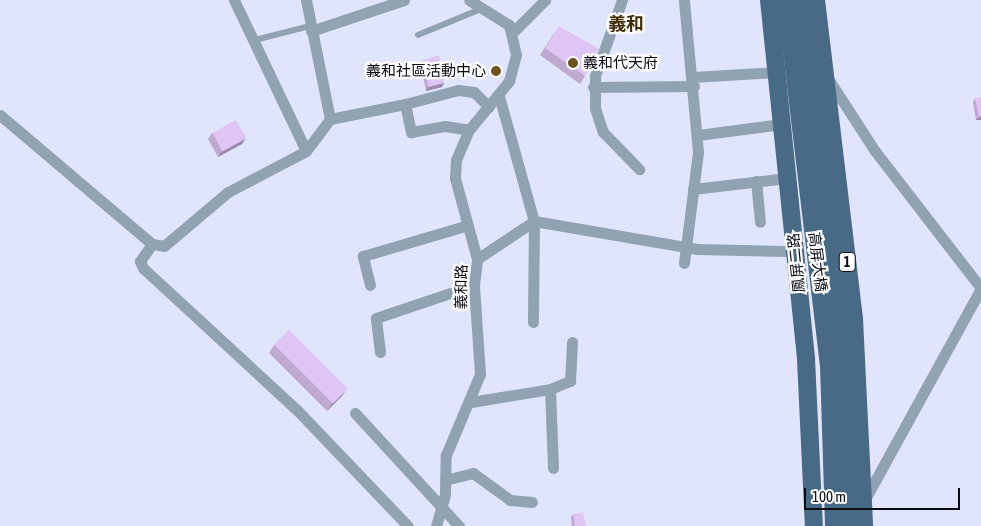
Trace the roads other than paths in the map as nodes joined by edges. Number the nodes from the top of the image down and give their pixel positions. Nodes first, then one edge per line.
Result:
1 (234, 0) edge
2 (306, 0) edge
3 (404, 0) edge
4 (469, 0) edge
5 (545, 0) edge
6 (622, 0) edge
7 (684, 0) edge
8 (769, 0) edge
9 (786, 0) edge
10 (800, 0) edge
11 (816, 0) edge
12 (370, 6) edge
13 (483, 8) junction
14 (311, 28) junction
15 (514, 32) junction
16 (418, 35) dead end
17 (255, 40) junction
18 (823, 69) junction
19 (776, 72) junction
20 (693, 82) junction
21 (593, 87) junction
22 (498, 96) junction
23 (405, 104) junction
24 (489, 107) junction
25 (0, 115) edge
26 (330, 119) junction
27 (781, 124) junction
28 (469, 130) junction
29 (698, 135) junction
30 (306, 151) junction
31 (639, 169) dead end
32 (787, 178) junction
33 (756, 182) junction
34 (693, 189) junction
35 (534, 221) junction
36 (760, 222) dead end
37 (468, 225) junction
38 (152, 244) junction
39 (687, 248) junction
40 (785, 251) dead end
41 (477, 259) junction
42 (684, 263) dead end
43 (370, 284) dead end
44 (474, 285) junction
45 (981, 288) edge
46 (533, 322) dead end
47 (572, 342) dead end
48 (380, 352) dead end
49 (550, 389) junction
50 (471, 402) junction
51 (355, 413) dead end
52 (553, 468) dead end
53 (445, 480) junction
54 (864, 500) junction
55 (532, 502) dead end
56 (442, 510) junction
57 (408, 526) edge
58 (436, 526) edge
59 (459, 526) edge
60 (814, 526) edge
61 (834, 526) edge
62 (847, 526) edge
63 (864, 526) edge

1 - 17 street
2 - 14 street
3 - 12 street
4 - 13 street
5 - 15 street
6 - 21 street
7 - 20 street
8 - 19 main road, 鳳屏二路
9 - 61 main road, 高屏大橋 / 1
10 - 62 main road, 高屏大橋 / 1
11 - 18 main road, 1
12 - 14 street
13 - 15 street
13 - 16 lane
14 - 17 lane
14 - 26 street
15 - 22 street, 義和路
17 - 30 street
18 - 45 street
18 - 54 main road, 1
19 - 20 street
19 - 27 main road, 鳳屏二路
20 - 21 street
20 - 29 street
21 - 31 street
22 - 24 street, 義和路
22 - 35 street
23 - 24 street
23 - 26 street
23 - 28 street
24 - 28 street, 義和路
25 - 38 street
26 - 30 street
27 - 29 street
27 - 32 main road, 鳳屏二路
28 - 37 street, 義和路
29 - 34 street
30 - 38 street
32 - 33 street
32 - 60 main road, 鳳屏二路
33 - 34 street
33 - 36 street
34 - 39 street
35 - 39 street
35 - 41 street
35 - 46 street
37 - 41 street, 義和路
37 - 43 street
38 - 57 street
39 - 40 street
39 - 42 street
41 - 44 street, 義和路
44 - 48 street
44 - 50 street, 義和路
45 - 54 street
47 - 49 street
49 - 50 street
49 - 52 street
50 - 53 street, 義和路
51 - 56 street
53 - 55 street
53 - 56 street, 義和路
54 - 63 main road, 1
56 - 58 street, 義和路
56 - 59 street

